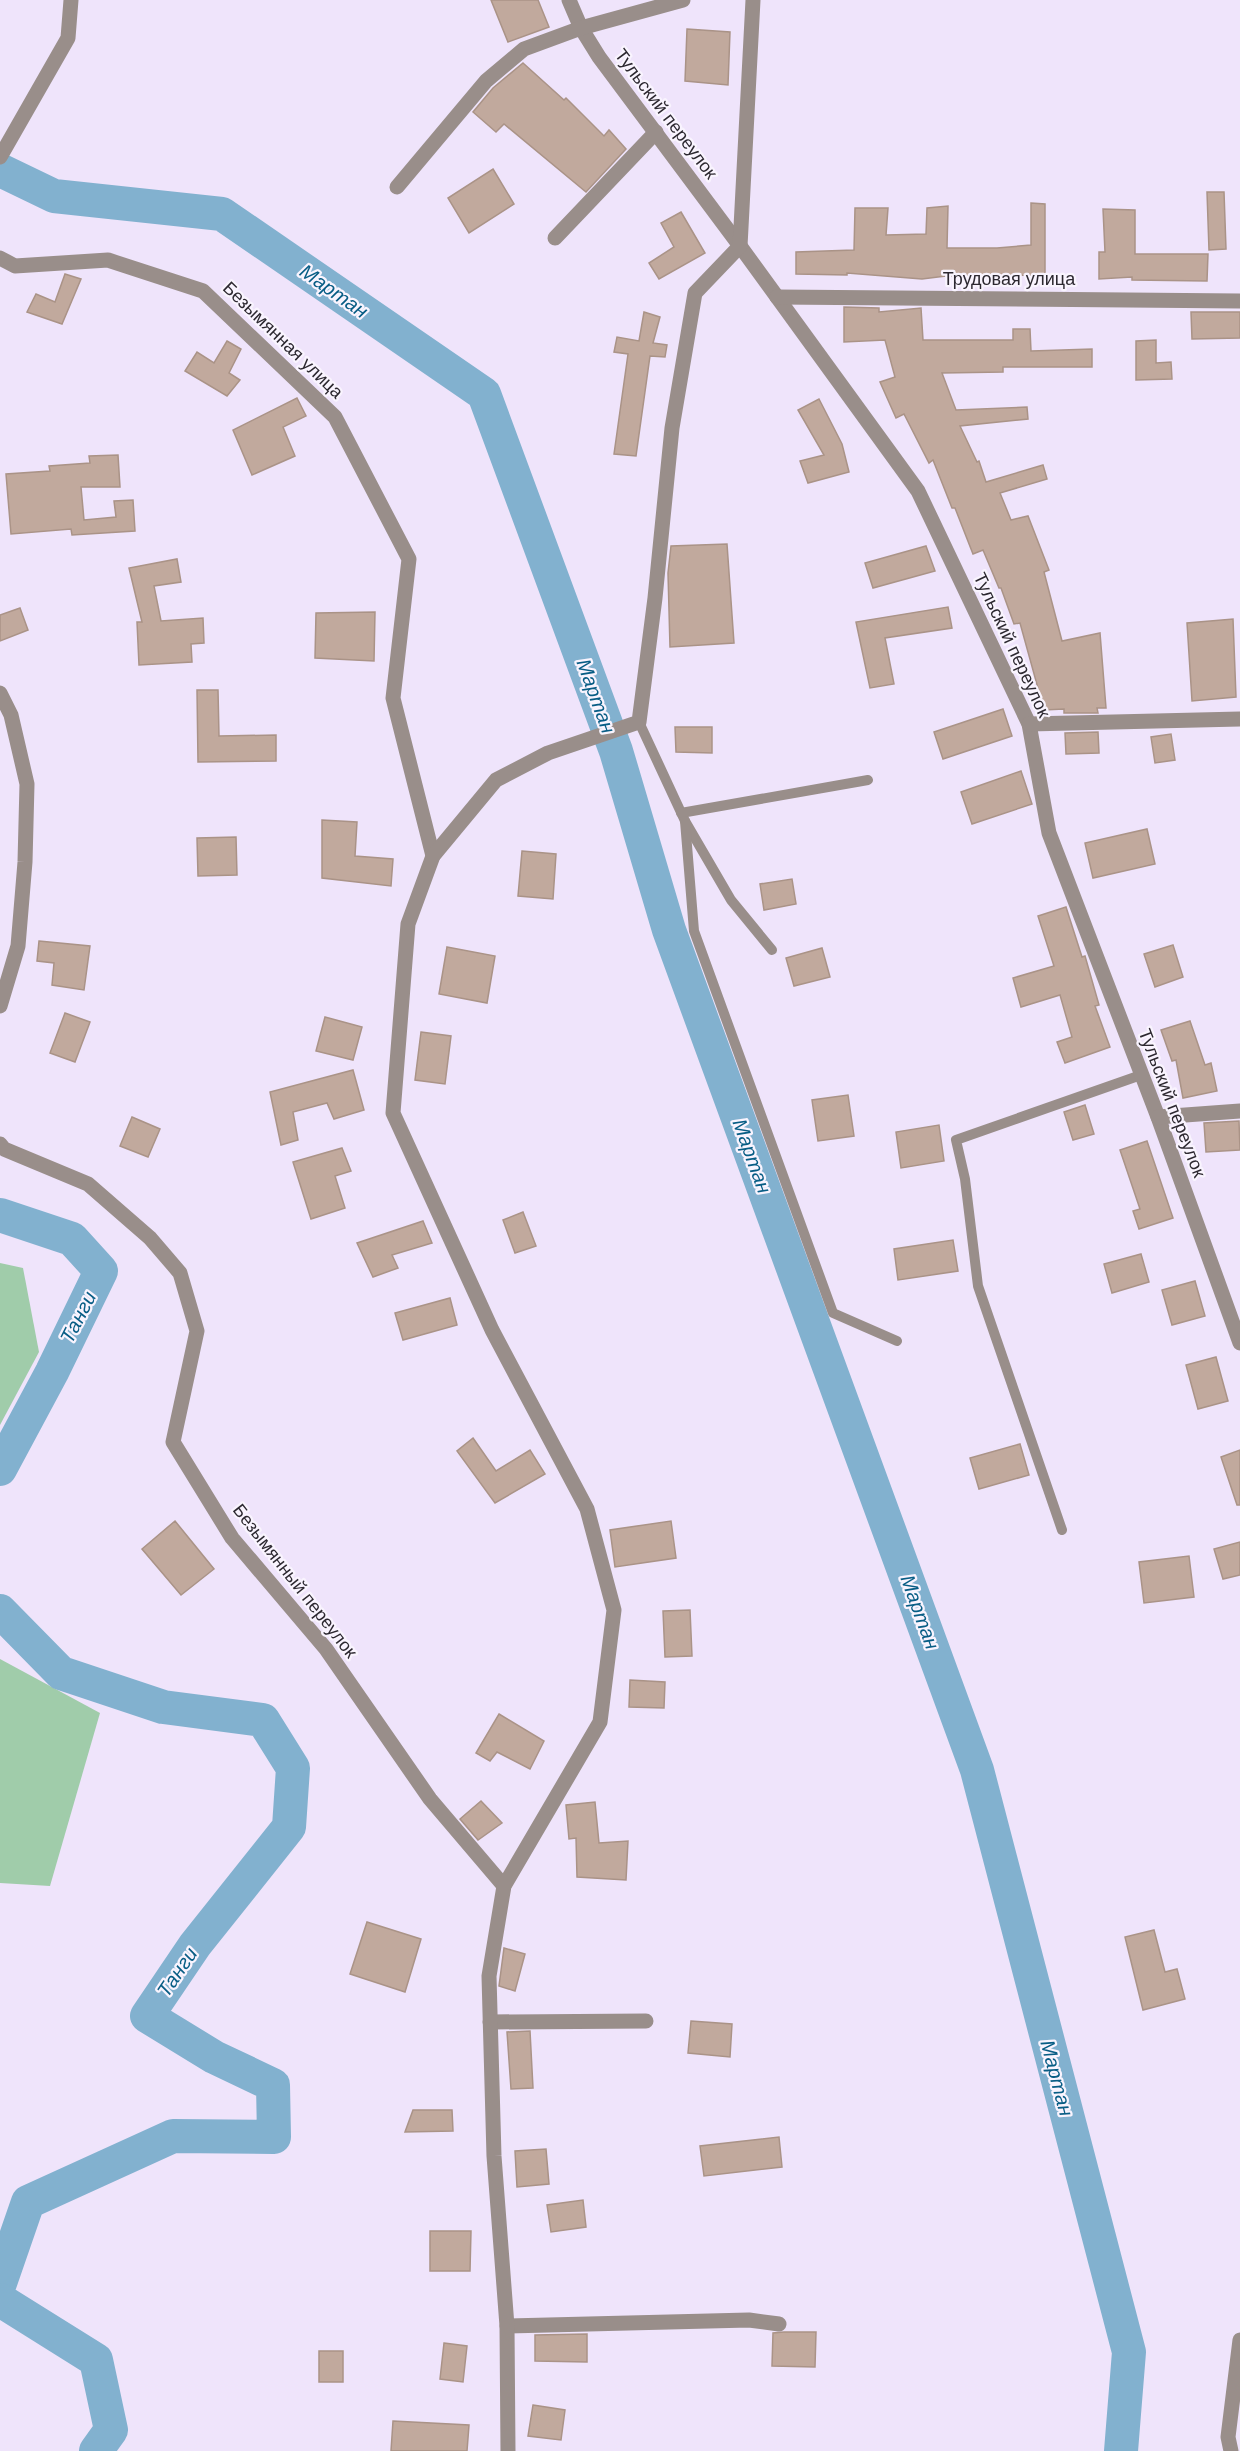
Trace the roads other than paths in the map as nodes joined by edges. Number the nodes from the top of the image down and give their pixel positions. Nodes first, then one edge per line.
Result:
1 (71, 0) edge
2 (569, 0) edge
3 (683, 0) edge
4 (753, 0) edge
5 (581, 28) junction
6 (656, 132) junction
7 (0, 157) edge
8 (398, 187) dead end
9 (555, 238) dead end
10 (740, 246) junction
11 (0, 258) edge
12 (777, 297) junction
13 (1240, 301) edge
14 (0, 693) edge
15 (1240, 719) edge
16 (639, 722) junction
17 (1029, 724) junction
18 (868, 780) dead end
19 (683, 817) junction
20 (433, 856) junction
21 (772, 950) dead end
22 (0, 1006) edge
23 (1141, 1075) junction
24 (1240, 1111) edge
25 (1158, 1117) junction
26 (0, 1144) edge
27 (897, 1341) dead end
28 (1240, 1343) edge
29 (1062, 1530) dead end
30 (504, 1886) junction
31 (646, 2021) dead end
32 (490, 2022) junction
33 (779, 2324) dead end
34 (507, 2326) junction
35 (1240, 2340) edge
36 (508, 2451) edge
37 (1231, 2451) edge

1 - 7 street
2 - 5 street, Тульский переулок
3 - 5 street
4 - 10 street
5 - 6 street, Тульский переулок
5 - 8 street
6 - 9 street
6 - 10 street, Тульский переулок
10 - 12 street, Тульский переулок
10 - 16 street
11 - 20 street, Безымянная улица
12 - 13 street, Трудовая улица
12 - 17 street, Тульский переулок
14 - 22 street
15 - 17 street
16 - 19 lane
16 - 20 street
17 - 23 street, Тульский переулок
18 - 19 lane
19 - 21 lane
19 - 27 lane
20 - 30 street
23 - 25 street, Тульский переулок
23 - 29 lane
24 - 25 street
25 - 28 street, Тульский переулок
26 - 30 street, Безымянный переулок
30 - 32 street
31 - 32 street
32 - 34 street
33 - 34 street
34 - 36 street
35 - 37 street

